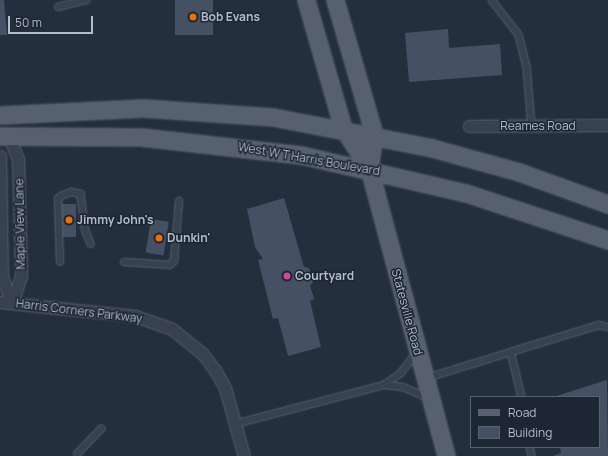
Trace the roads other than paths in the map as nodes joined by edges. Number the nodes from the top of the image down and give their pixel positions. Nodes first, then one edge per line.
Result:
1 (86, 0) edge
2 (306, 0) edge
3 (335, 0) edge
4 (492, 0) edge
5 (58, 7) dead end
6 (0, 115) edge
7 (608, 125) edge
8 (469, 126) dead end
9 (532, 126) junction
10 (343, 128) junction
11 (374, 134) junction
12 (4, 136) edge
13 (0, 155) edge
14 (369, 168) junction
15 (179, 201) dead end
16 (608, 204) edge
17 (549, 218) junction
18 (608, 232) edge
19 (608, 240) edge
20 (91, 244) dead end
21 (60, 262) dead end
22 (124, 262) dead end
23 (0, 302) edge
24 (12, 303) junction
25 (608, 327) edge
26 (417, 351) junction
27 (511, 352) junction
28 (425, 379) junction
29 (384, 385) junction
30 (522, 396) edge
31 (430, 399) junction
32 (235, 424) junction
33 (100, 429) dead end
34 (77, 454) dead end
35 (244, 456) edge
36 (446, 456) edge

1 - 5 lane
2 - 10 main road, Statesville Road
3 - 11 main road, Statesville Road
4 - 9 lane
6 - 10 main road
7 - 9 street, Reames Road
8 - 9 street, Reames Road
10 - 11 main road
10 - 14 main road, Statesville Road
11 - 14 main road, Statesville Road
11 - 16 main road
12 - 13 street, Maple View Lane
12 - 14 main road, West W T Harris Boulevard
12 - 24 street, Maple View Lane
13 - 24 street, Maple View Lane
14 - 17 main road, West W T Harris Boulevard
14 - 26 main road, Statesville Road
15 - 22 lane
17 - 18 main road
17 - 19 main road, West W T Harris Boulevard
20 - 21 lane
23 - 24 street, Harris Corners Parkway
24 - 32 street, Harris Corners Parkway
25 - 27 lane
26 - 28 main road, Statesville Road
26 - 29 lane
27 - 28 lane
27 - 30 lane
28 - 31 main road, Statesville Road
29 - 31 lane
29 - 32 lane
31 - 36 main road, Statesville Road
32 - 35 street, Harris Corners Parkway
33 - 34 lane

